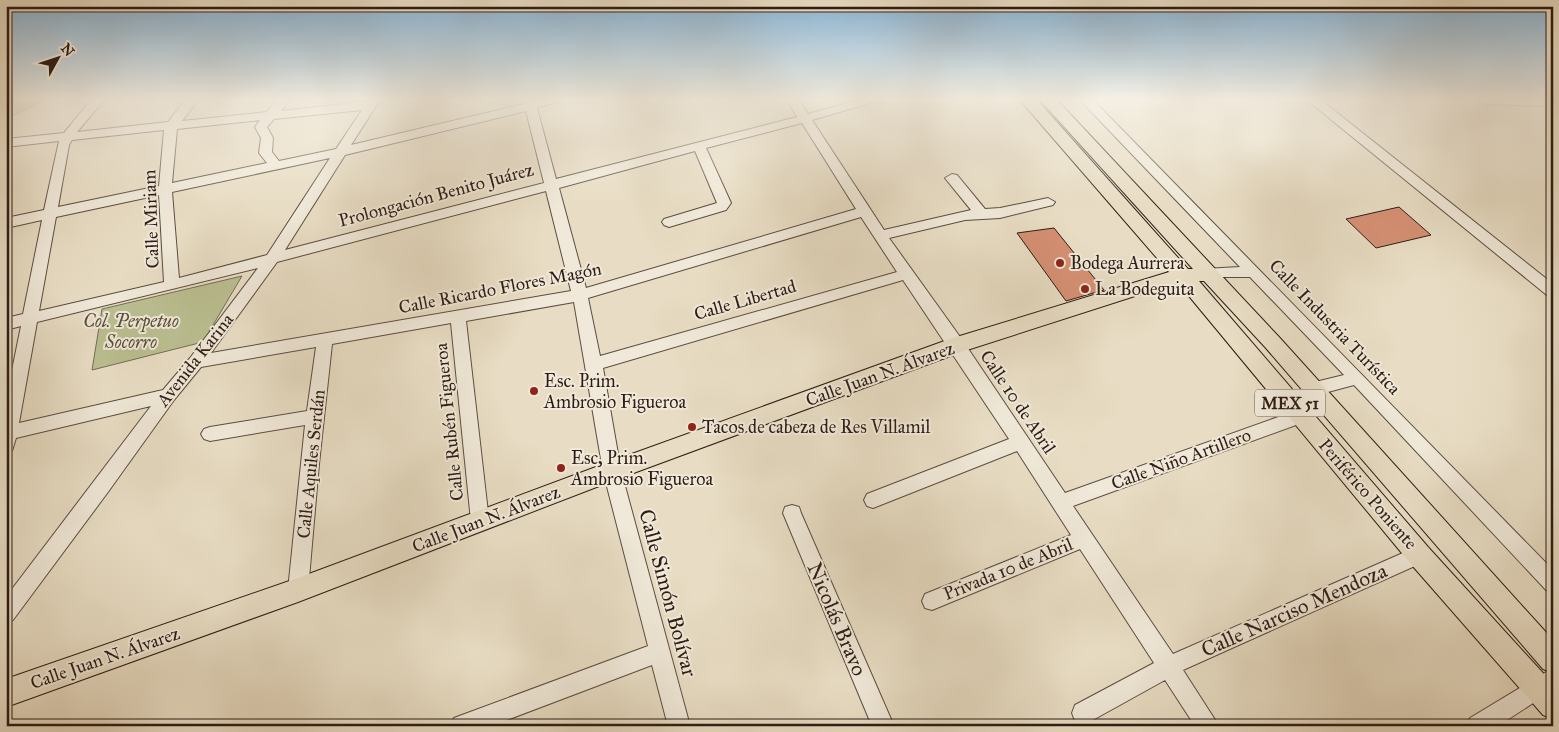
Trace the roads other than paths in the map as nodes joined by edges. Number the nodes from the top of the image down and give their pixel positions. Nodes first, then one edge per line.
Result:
1 (68, 134) edge
2 (96, 134) edge
3 (170, 134) edge
4 (264, 134) edge
5 (352, 134) edge
6 (409, 134) edge
7 (537, 134) edge
8 (743, 134) edge
9 (814, 134) edge
10 (1058, 134) edge
11 (1080, 134) edge
12 (1119, 134) edge
13 (1356, 134) edge
14 (66, 137) junction
15 (6, 143) edge
16 (699, 146) junction
17 (340, 152) junction
18 (277, 166) junction
19 (952, 178) dead end
20 (550, 184) junction
21 (165, 190) junction
22 (1048, 202) dead end
23 (864, 211) junction
24 (51, 213) junction
25 (980, 213) junction
26 (669, 222) dead end
27 (6, 223) edge
28 (880, 236) junction
29 (272, 259) junction
30 (1254, 272) junction
31 (907, 274) junction
32 (1209, 274) junction
33 (1183, 276) junction
34 (172, 285) junction
35 (1553, 292) edge
36 (580, 295) junction
37 (30, 318) junction
38 (458, 318) junction
39 (6, 324) edge
40 (325, 338) junction
41 (957, 345) junction
42 (196, 362) junction
43 (594, 364) junction
44 (1357, 378) junction
45 (1313, 389) junction
46 (168, 395) junction
47 (1301, 416) junction
48 (314, 417) junction
49 (210, 434) dead end
50 (7, 437) edge
51 (1021, 442) junction
52 (612, 471) junction
53 (873, 500) dead end
54 (1061, 502) junction
55 (792, 513) dead end
56 (480, 521) junction
57 (1085, 538) junction
58 (1419, 554) junction
59 (1553, 584) edge
60 (298, 590) junction
61 (932, 601) dead end
62 (6, 613) edge
63 (659, 652) junction
64 (1553, 660) edge
65 (1169, 666) junction
66 (1546, 683) edge
67 (6, 693) edge
68 (1553, 705) edge
69 (1082, 713) dead end
70 (462, 726) edge
71 (679, 726) edge
72 (883, 726) edge
73 (1208, 726) edge
74 (1478, 726) edge

1 - 14 street
2 - 14 street
3 - 21 street, Calle Miriam
4 - 18 street
5 - 17 street, Avenida Karina
6 - 17 street
7 - 20 street, Calle Simón Bolívar
8 - 16 street, Prolongación Benito Juárez
9 - 23 street, Calle 10 de Abril
10 - 33 main road, Periférico Poniente / MEX 51
11 - 32 main road, Periférico Poniente / MEX 51
12 - 30 street, Calle Industria Turística
13 - 35 street
14 - 15 street
14 - 24 street
16 - 20 street, Prolongación Benito Juárez
16 - 26 street
17 - 18 street
17 - 29 street, Avenida Karina
18 - 21 street
19 - 25 street
20 - 29 street, Prolongación Benito Juárez
20 - 36 street, Calle Simón Bolívar
21 - 24 street
21 - 34 street, Calle Miriam
22 - 25 street
23 - 28 street, Calle 10 de Abril
23 - 36 street, Calle Ricardo Flores Magón
24 - 27 street
24 - 37 street
25 - 28 street
28 - 31 street, Calle 10 de Abril
29 - 34 street, Prolongación Benito Juárez
29 - 42 street, Avenida Karina
30 - 32 street, Calle Juan N. Álvarez
30 - 44 street, Calle Industria Turística
31 - 41 street, Calle 10 de Abril
31 - 43 street, Calle Libertad
32 - 33 main road, Calle Juan N. Álvarez
32 - 45 main road, Periférico Poniente / MEX 51
33 - 41 main road, Calle Juan N. Álvarez
33 - 47 main road, Periférico Poniente / MEX 51
34 - 37 street, Prolongación Benito Juárez
36 - 38 street, Calle Ricardo Flores Magón
36 - 43 street, Calle Simón Bolívar
37 - 39 street, Prolongación Benito Juárez
37 - 50 street
38 - 40 street, Calle Ricardo Flores Magón
38 - 56 street, Calle Rubén Figueroa
40 - 42 street, Calle Ricardo Flores Magón
40 - 48 street, Calle Aquiles Serdán
41 - 51 street, Calle 10 de Abril
41 - 52 main road, Calle Juan N. Álvarez
42 - 46 street, Avenida Karina
43 - 52 street, Calle Simón Bolívar
44 - 45 street
44 - 59 street, Calle Industria Turística
45 - 64 main road, Periférico Poniente / MEX 51
46 - 50 street
46 - 62 street, Avenida Karina
47 - 54 street, Calle Niño Artillero
47 - 58 main road, Periférico Poniente / MEX 51
48 - 49 street
48 - 60 street, Calle Aquiles Serdán
51 - 53 street
51 - 54 street, Calle 10 de Abril
52 - 56 main road, Calle Juan N. Álvarez
52 - 63 street, Calle Simón Bolívar
54 - 57 street, Calle 10 de Abril
55 - 72 street, Nicolás Bravo
56 - 60 main road, Calle Juan N. Álvarez
57 - 61 street, Privada 10 de Abril
57 - 65 street, Calle 10 de Abril
58 - 65 street, Calle Narciso Mendoza
58 - 66 main road, Periférico Poniente / MEX 51
60 - 67 main road, Calle Juan N. Álvarez
63 - 70 street
63 - 71 street, Calle Simón Bolívar
65 - 69 street
65 - 73 street, Calle 10 de Abril
66 - 68 main road, Periférico Poniente / MEX 51
66 - 74 street

